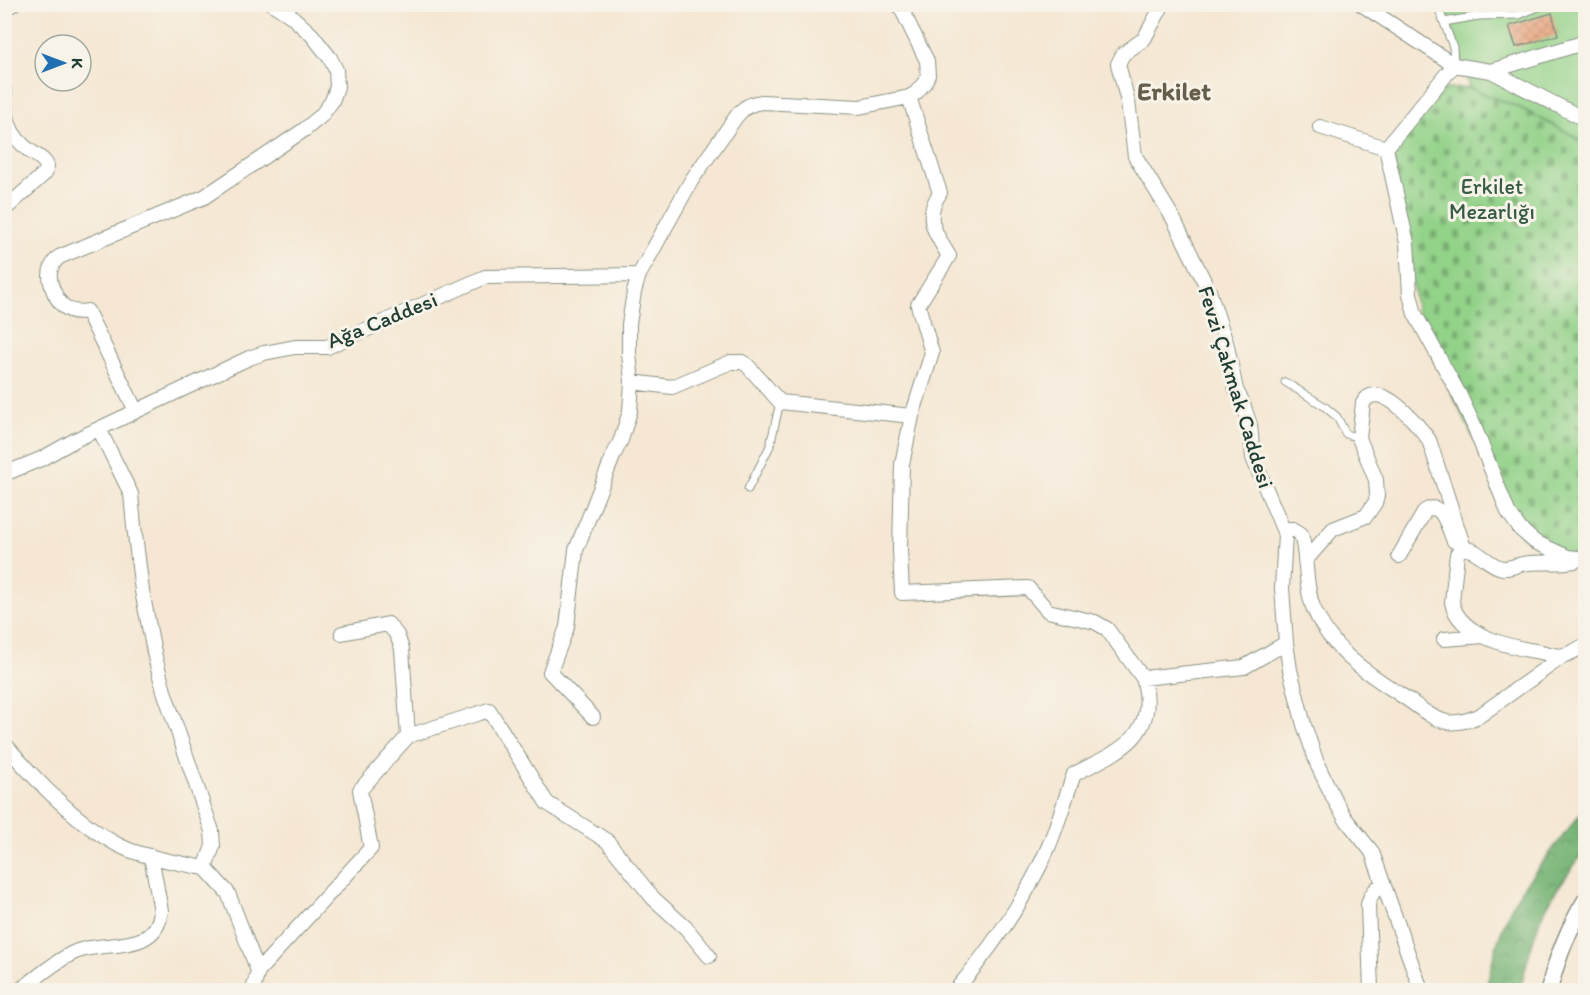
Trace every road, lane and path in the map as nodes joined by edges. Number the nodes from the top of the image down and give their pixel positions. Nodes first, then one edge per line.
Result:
1 (12, 4) edge
2 (273, 4) edge
3 (899, 4) edge
4 (1163, 4) edge
5 (1361, 4) edge
6 (1437, 4) edge
7 (1545, 4) edge
8 (4, 10) edge
9 (1444, 22) junction
10 (1586, 42) edge
11 (1454, 65) junction
12 (1491, 71) junction
13 (4, 89) edge
14 (909, 97) junction
15 (1586, 120) edge
16 (1320, 127) dead end
17 (1386, 148) junction
18 (4, 210) edge
19 (639, 274) junction
20 (632, 382) junction
21 (1285, 382) dead end
22 (780, 402) junction
23 (136, 411) junction
24 (912, 416) junction
25 (99, 429) junction
26 (1359, 438) junction
27 (4, 474) edge
28 (748, 489) dead end
29 (1285, 534) junction
30 (1462, 549) junction
31 (1400, 556) dead end
32 (1584, 559) edge
33 (1305, 561) junction
34 (342, 633) dead end
35 (1484, 636) junction
36 (1444, 639) dead end
37 (1286, 643) junction
38 (1586, 645) edge
39 (1563, 656) junction
40 (1143, 678) junction
41 (593, 717) dead end
42 (408, 736) junction
43 (4, 743) edge
44 (151, 856) junction
45 (205, 868) junction
46 (1383, 884) junction
47 (1586, 900) edge
48 (709, 956) dead end
49 (258, 971) junction
50 (20, 990) edge
51 (253, 990) edge
52 (956, 990) edge
53 (1371, 990) edge
54 (1421, 990) edge
55 (1549, 990) edge

1 - 8 street
2 - 23 street
3 - 14 street
4 - 29 street, Fevzi Çakmak Caddesi
5 - 11 street
6 - 9 lane
7 - 9 lane
9 - 11 lane
10 - 12 street
11 - 12 street
11 - 17 street
12 - 15 street
13 - 18 street
14 - 19 street
14 - 24 street
16 - 17 street
17 - 32 street
19 - 20 street
19 - 23 street, Ağa Caddesi
20 - 22 street
20 - 41 street
21 - 26 lane
22 - 24 street
22 - 28 lane
23 - 25 street, Ağa Caddesi
24 - 40 street
25 - 27 street, Ağa Caddesi
25 - 45 street
26 - 30 street
26 - 33 street
29 - 33 street
29 - 37 street, Fevzi Çakmak Caddesi
30 - 31 street
30 - 32 street
30 - 35 street
33 - 39 street
34 - 42 street
35 - 36 street
35 - 39 street
37 - 40 street
37 - 46 street, Fevzi Çakmak Caddesi
38 - 39 street
40 - 52 street
42 - 48 street
42 - 49 street
43 - 44 street
44 - 45 street
44 - 50 street
45 - 49 street
46 - 53 street
46 - 54 street, Fevzi Çakmak Caddesi
47 - 55 street
49 - 51 street

